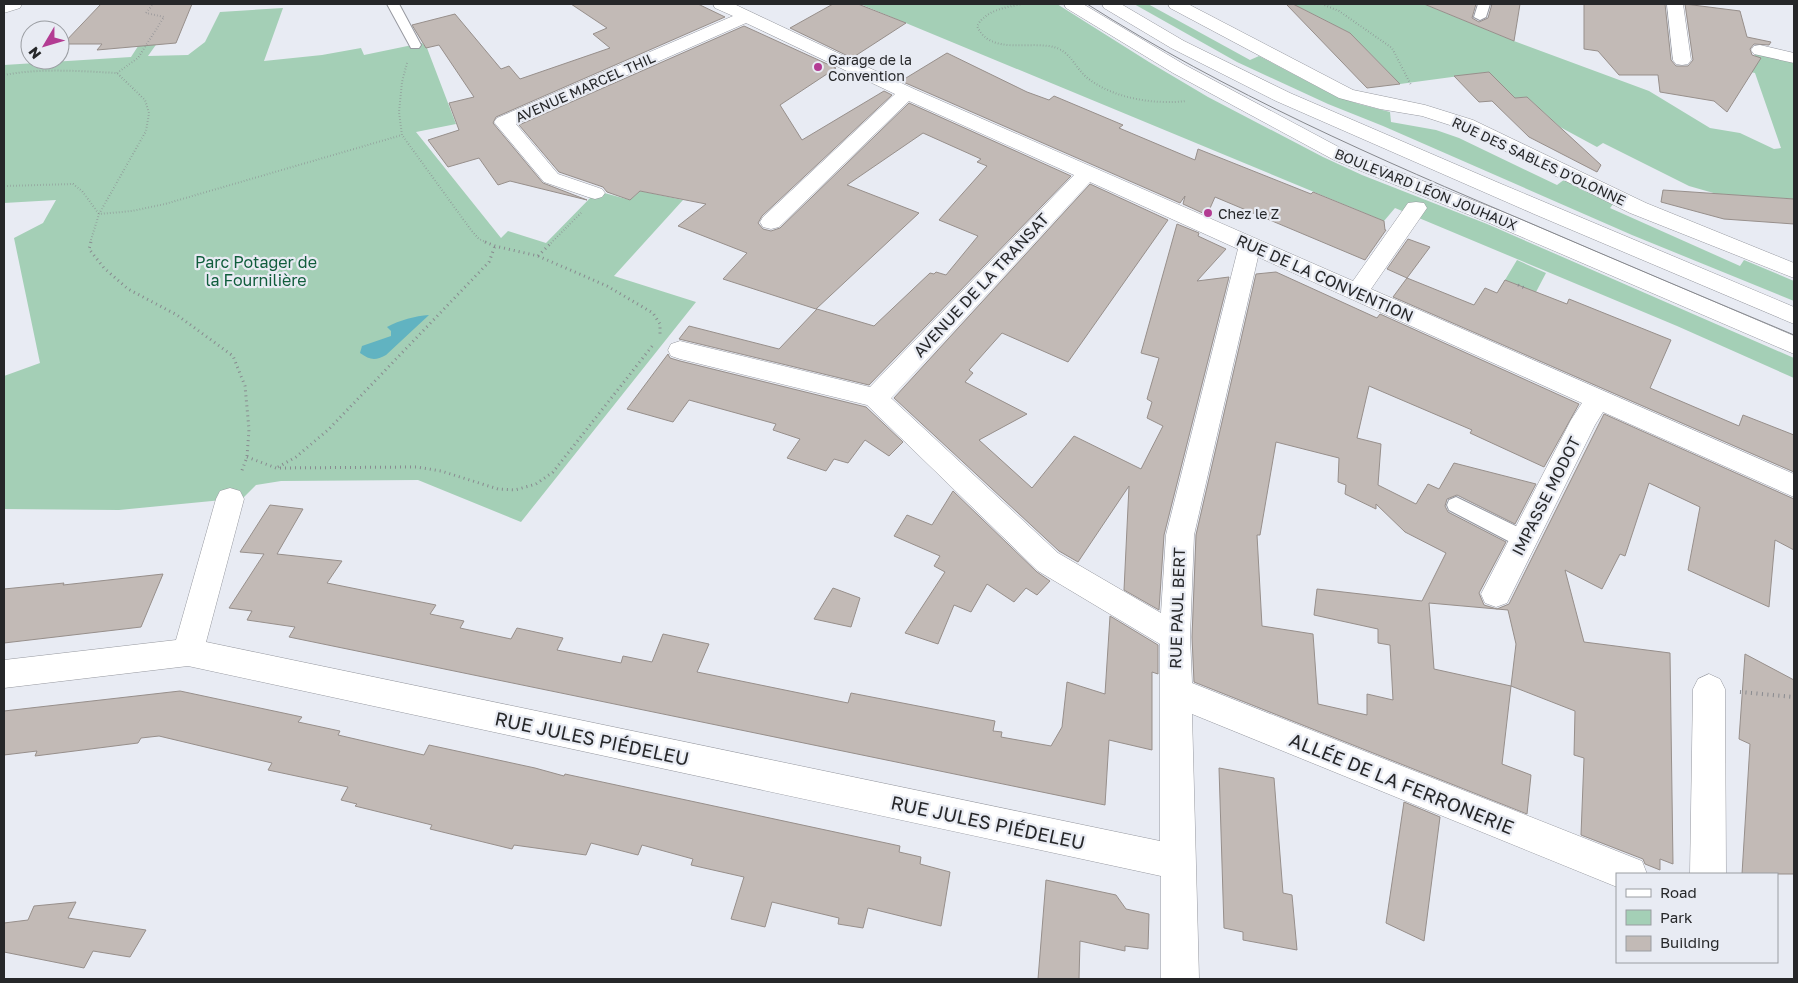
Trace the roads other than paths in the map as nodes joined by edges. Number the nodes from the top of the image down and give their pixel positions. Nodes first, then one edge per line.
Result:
1 (14, 4) edge
2 (393, 4) edge
3 (721, 4) edge
4 (1072, 4) edge
5 (1110, 4) edge
6 (1176, 4) edge
7 (1484, 4) edge
8 (1675, 4) edge
9 (4, 8) edge
10 (747, 16) junction
11 (1480, 16) dead end
12 (414, 45) road end
13 (1760, 50) dead end
14 (1794, 58) edge
15 (1682, 60) dead end
16 (907, 93) junction
17 (1088, 174) junction
18 (594, 194) road end
19 (1416, 208) dead end
20 (771, 222) dead end
21 (1253, 246) junction
22 (1794, 271) edge
23 (1356, 293) junction
24 (1794, 316) edge
25 (665, 343) road end
26 (1794, 346) edge
27 (875, 398) junction
28 (1598, 400) junction
29 (1794, 486) edge
30 (230, 500) road end
31 (1456, 505) dead end
32 (1523, 539) junction
33 (1496, 594) dead end
34 (1175, 637) junction
35 (188, 652) junction
36 (4, 674) edge
37 (1709, 689) road end
38 (1176, 692) junction
39 (1177, 862) junction
40 (1627, 873) edge
41 (1708, 873) edge
42 (1180, 979) edge

1 - 9 street
2 - 12 lane
3 - 10 street, RUE DE LA CONVENTION
4 - 26 street, BOULEVARD LÉON JOUHAUX
5 - 24 street, BOULEVARD LÉON JOUHAUX
6 - 22 street, RUE DES SABLES D'OLONNE
7 - 11 lane
8 - 15 street
10 - 16 street, RUE DE LA CONVENTION
10 - 18 street, AVENUE MARCEL THIL
13 - 14 street
16 - 17 street, RUE DE LA CONVENTION
16 - 20 street
17 - 21 street, RUE DE LA CONVENTION
17 - 27 street, AVENUE DE LA TRANSAT
19 - 23 street
21 - 23 street, RUE DE LA CONVENTION
21 - 34 street, RUE PAUL BERT
23 - 28 street, RUE DE LA CONVENTION
25 - 27 street
27 - 34 street
28 - 29 street, RUE DE LA CONVENTION
28 - 32 street, IMPASSE MODOT
30 - 35 street
31 - 32 lane
32 - 33 street, IMPASSE MODOT
34 - 38 street, RUE PAUL BERT
35 - 36 street, RUE JULES PIÉDELEU
35 - 39 street, RUE JULES PIÉDELEU
37 - 41 street
38 - 39 street, RUE PAUL BERT
38 - 40 street, ALLÉE DE LA FERRONERIE
39 - 42 street, RUE PAUL BERT

